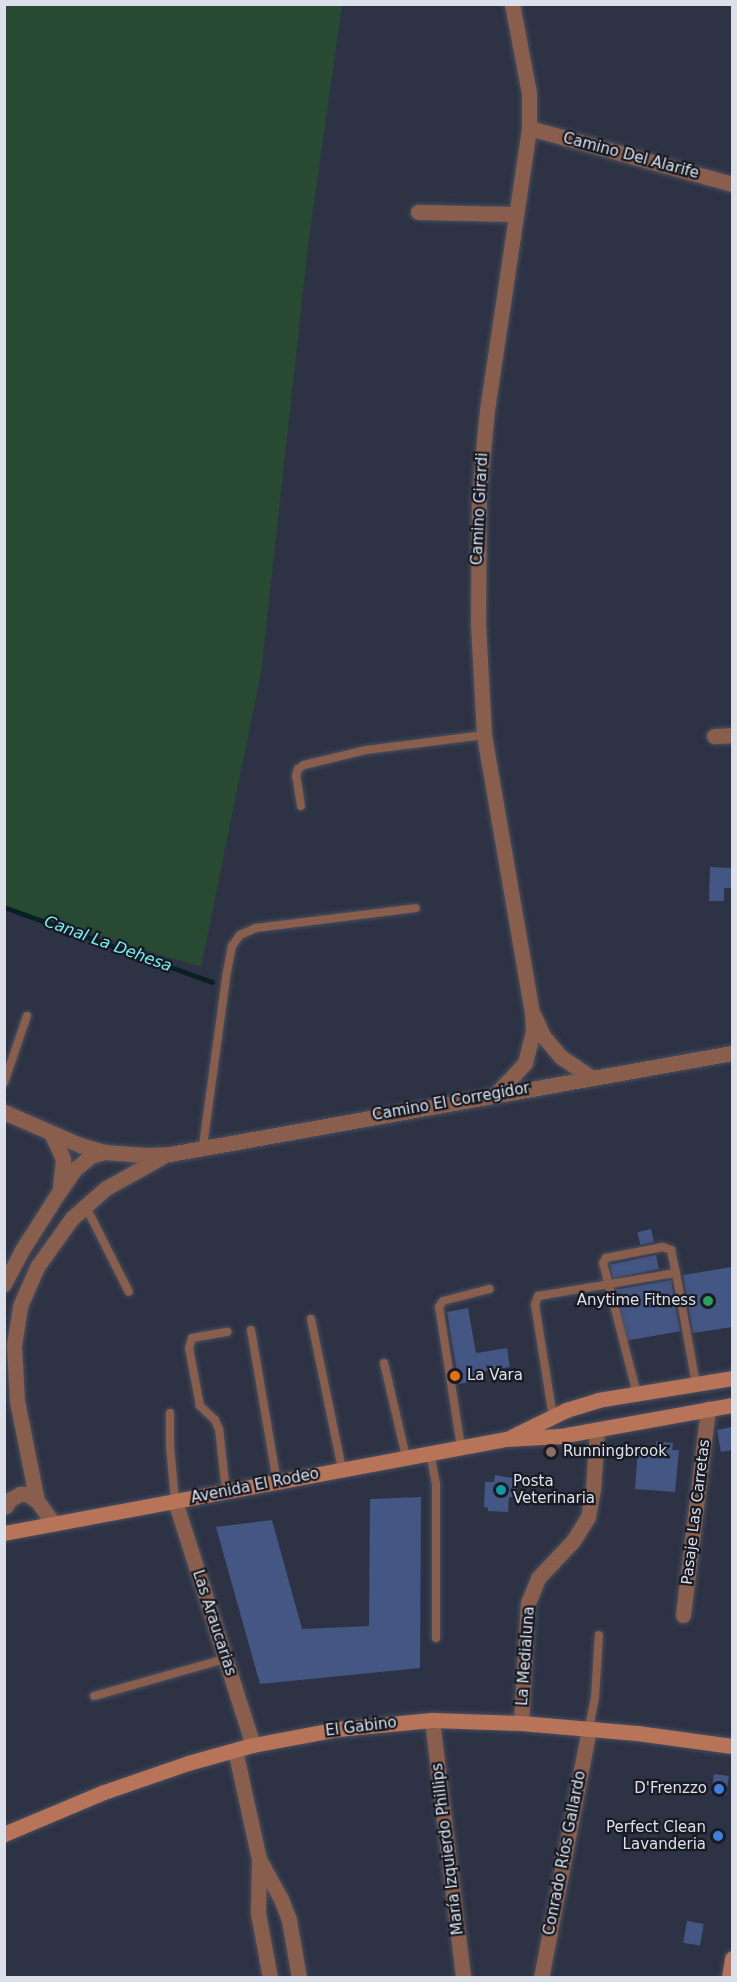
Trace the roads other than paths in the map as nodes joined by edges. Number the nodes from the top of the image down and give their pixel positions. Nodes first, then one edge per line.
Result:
1 (512, 4) edge
2 (529, 128) junction
3 (732, 184) edge
4 (418, 212) dead end
5 (516, 214) junction
6 (484, 735) junction
7 (732, 735) edge
8 (714, 736) dead end
9 (301, 806) dead end
10 (416, 908) dead end
11 (532, 1013) junction
12 (27, 1016) dead end
13 (732, 1053) edge
14 (592, 1078) junction
15 (4, 1083) edge
16 (495, 1095) junction
17 (4, 1112) edge
18 (51, 1133) junction
19 (203, 1146) junction
20 (104, 1152) junction
21 (170, 1154) junction
22 (60, 1192) junction
23 (85, 1205) junction
24 (676, 1273) junction
25 (4, 1284) edge
26 (608, 1284) junction
27 (489, 1289) dead end
28 (129, 1292) dead end
29 (311, 1319) dead end
30 (251, 1330) dead end
31 (227, 1332) dead end
32 (384, 1363) dead end
33 (732, 1378) edge
34 (696, 1384) junction
35 (637, 1394) junction
36 (732, 1405) edge
37 (708, 1409) junction
38 (170, 1413) dead end
39 (553, 1416) junction
40 (597, 1430) junction
41 (506, 1439) junction
42 (461, 1447) junction
43 (430, 1452) junction
44 (406, 1457) junction
45 (342, 1469) junction
46 (277, 1482) junction
47 (4, 1486) edge
48 (226, 1491) junction
49 (38, 1501) junction
50 (176, 1501) junction
51 (5, 1510) edge
52 (54, 1524) junction
53 (4, 1533) edge
54 (683, 1615) dead end
55 (599, 1635) dead end
56 (436, 1638) dead end
57 (225, 1659) junction
58 (94, 1696) dead end
59 (432, 1720) junction
60 (521, 1723) junction
61 (589, 1728) junction
62 (253, 1745) junction
63 (732, 1746) edge
64 (235, 1750) junction
65 (4, 1834) edge
66 (259, 1860) junction
67 (732, 1958) edge
68 (270, 1977) edge
69 (299, 1977) edge
70 (463, 1977) edge
71 (541, 1977) edge
72 (729, 1977) edge

1 - 2 street, Camino Girardi
2 - 3 street, Camino Del Alarife
2 - 5 street, Camino Girardi
4 - 5 street
5 - 6 street, Camino Girardi
6 - 9 lane
6 - 11 street, Camino Girardi
7 - 8 street
10 - 19 lane
11 - 14 street, Camino Girardi
11 - 16 street, Camino Girardi
12 - 15 lane
13 - 14 street, Camino El Corregidor
14 - 16 street, Camino El Corregidor
16 - 19 street, Camino El Corregidor
17 - 18 street, Camino El Corregidor
18 - 20 street, Camino El Corregidor
18 - 22 street
19 - 21 street, Camino El Corregidor
20 - 21 street, Camino El Corregidor
20 - 22 street
21 - 23 street, Camino El Corregidor
22 - 25 street
23 - 28 lane
23 - 49 street, Camino El Corregidor
24 - 26 lane
24 - 26 lane
24 - 34 lane
26 - 35 lane
26 - 39 lane
27 - 42 lane
29 - 45 lane
30 - 46 lane
31 - 48 lane
32 - 44 lane
33 - 34 main road, Avenida El Rodeo
34 - 35 main road, Avenida El Rodeo
35 - 39 main road, Avenida El Rodeo
36 - 37 main road, Avenida El Rodeo
37 - 40 main road, Avenida El Rodeo
37 - 54 street, Pasaje Las Carretas
38 - 50 lane
39 - 41 main road, Avenida El Rodeo
40 - 41 main road, Avenida El Rodeo
40 - 60 street, La Medialuna
41 - 42 main road, Avenida El Rodeo
42 - 43 main road, Avenida El Rodeo
43 - 44 main road, Avenida El Rodeo
43 - 56 lane
44 - 45 main road, Avenida El Rodeo
45 - 46 main road, Avenida El Rodeo
46 - 48 main road, Avenida El Rodeo
47 - 51 street
48 - 50 main road, Avenida El Rodeo
49 - 51 street
49 - 52 street, Camino El Corregidor
50 - 52 main road, Avenida El Rodeo
50 - 57 street, Las Araucarias
52 - 53 main road, Avenida El Rodeo
55 - 61 lane
57 - 58 lane
57 - 62 street, Las Araucarias
59 - 60 main road, El Gabino
59 - 62 main road, El Gabino
59 - 70 street, María Izquierdo Phillips
60 - 61 main road, El Gabino
61 - 63 main road, El Gabino
61 - 71 street, Conrado Ríos Gallardo
62 - 64 main road, El Gabino
64 - 65 main road, El Gabino
64 - 66 street
66 - 68 street
66 - 69 street
67 - 72 main road

